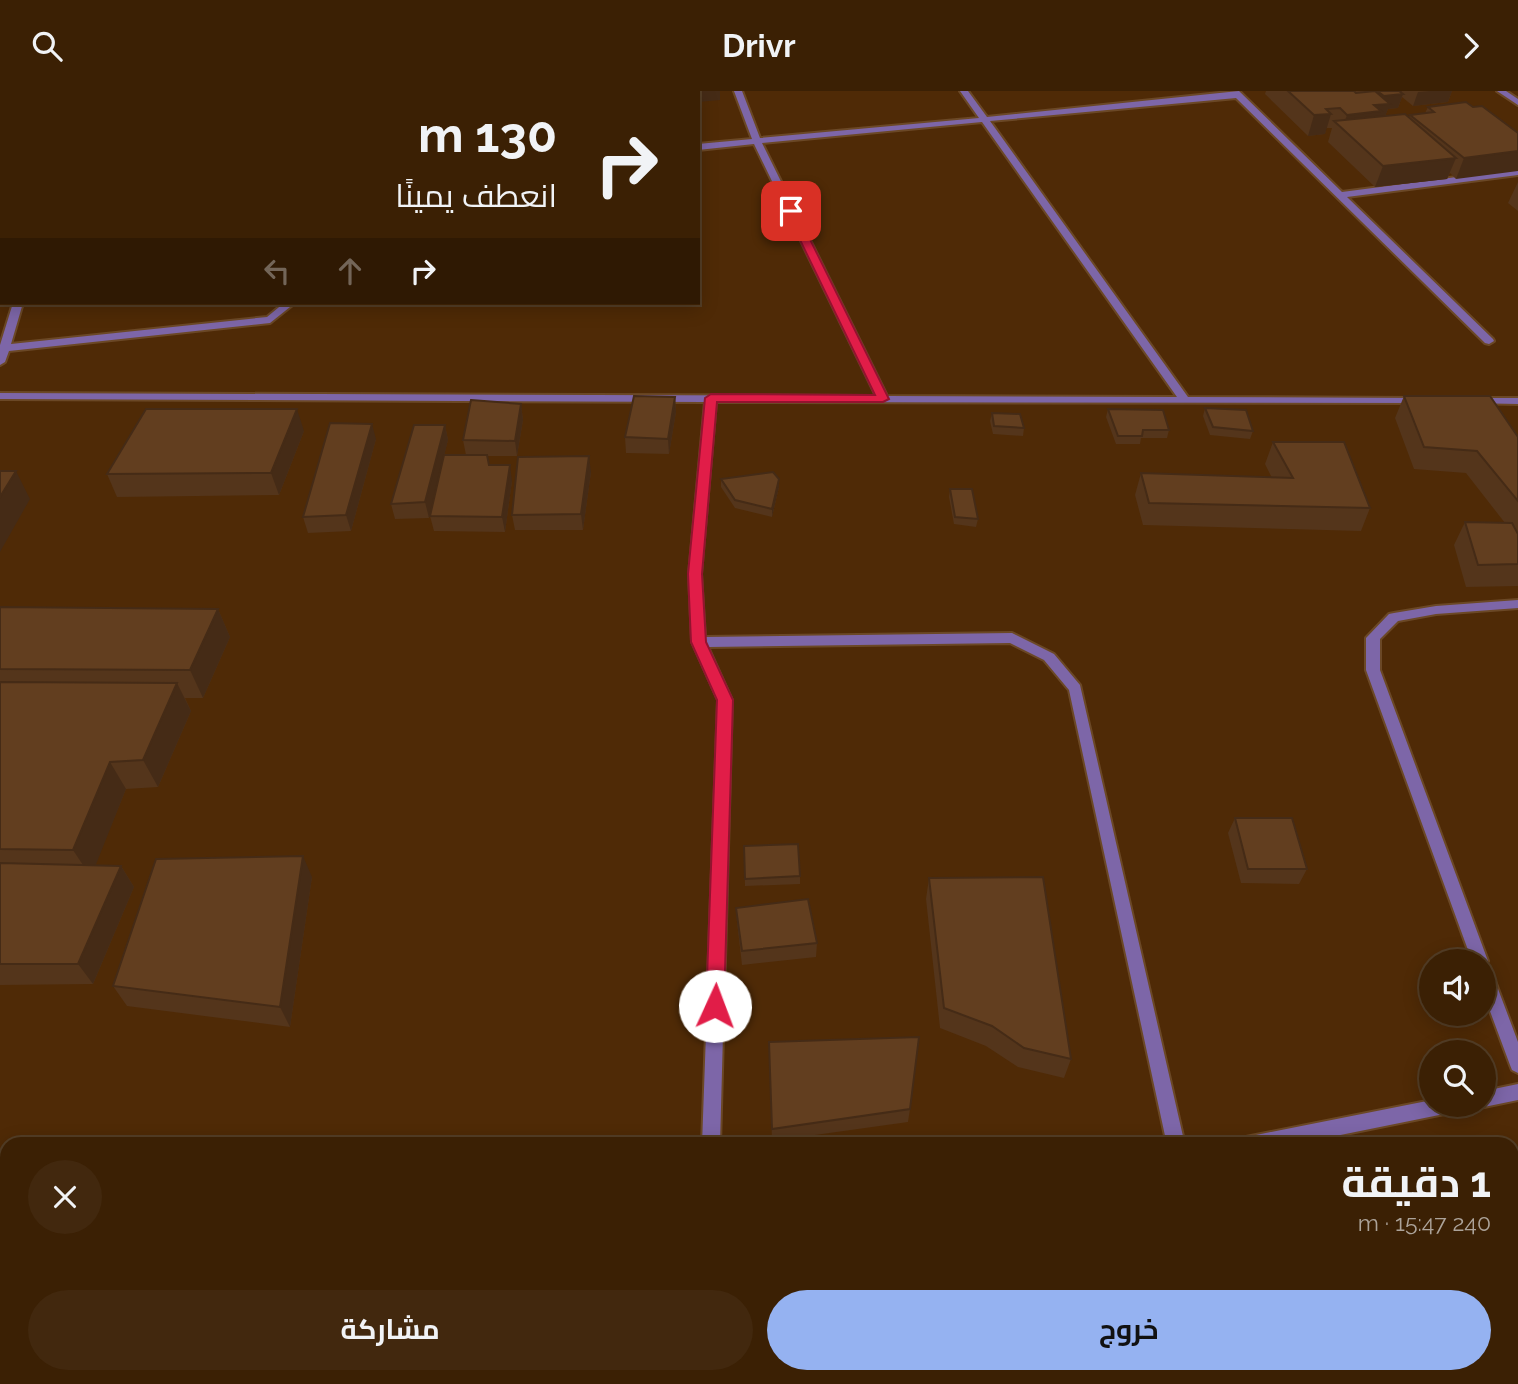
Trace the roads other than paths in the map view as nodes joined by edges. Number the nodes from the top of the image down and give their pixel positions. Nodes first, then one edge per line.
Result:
1 (738, 91) edge
2 (964, 91) edge
3 (1501, 91) edge
4 (1236, 93) edge
5 (1518, 103) edge
6 (984, 119) junction
7 (757, 141) junction
8 (700, 147) edge
9 (1518, 172) edge
10 (1340, 195) junction
11 (17, 305) edge
12 (288, 305) edge
13 (1489, 341) dead end
14 (4, 348) junction
15 (0, 362) edge
16 (0, 396) edge
17 (711, 398) junction
18 (883, 399) junction
19 (1185, 400) junction
20 (1435, 401) edge
21 (1463, 401) edge
22 (1518, 401) edge
23 (1518, 604) edge
24 (699, 642) junction
25 (1476, 949) edge
26 (1496, 1005) edge
27 (1518, 1065) edge
28 (1518, 1092) edge
29 (1496, 1096) edge
30 (1419, 1111) edge
31 (711, 1137) edge
32 (1174, 1137) edge
33 (1287, 1137) edge

1 - 7 street
2 - 6 street
3 - 5 street
4 - 6 street
4 - 10 street
6 - 7 street
6 - 19 street
7 - 8 street
7 - 18 street
9 - 10 street
10 - 13 street
11 - 14 street
12 - 14 street
14 - 15 street
16 - 17 street
17 - 18 street
17 - 24 street
18 - 19 street
19 - 20 street
21 - 22 street
23 - 25 street
24 - 31 street
24 - 32 street
26 - 27 street
28 - 29 street
30 - 33 street

